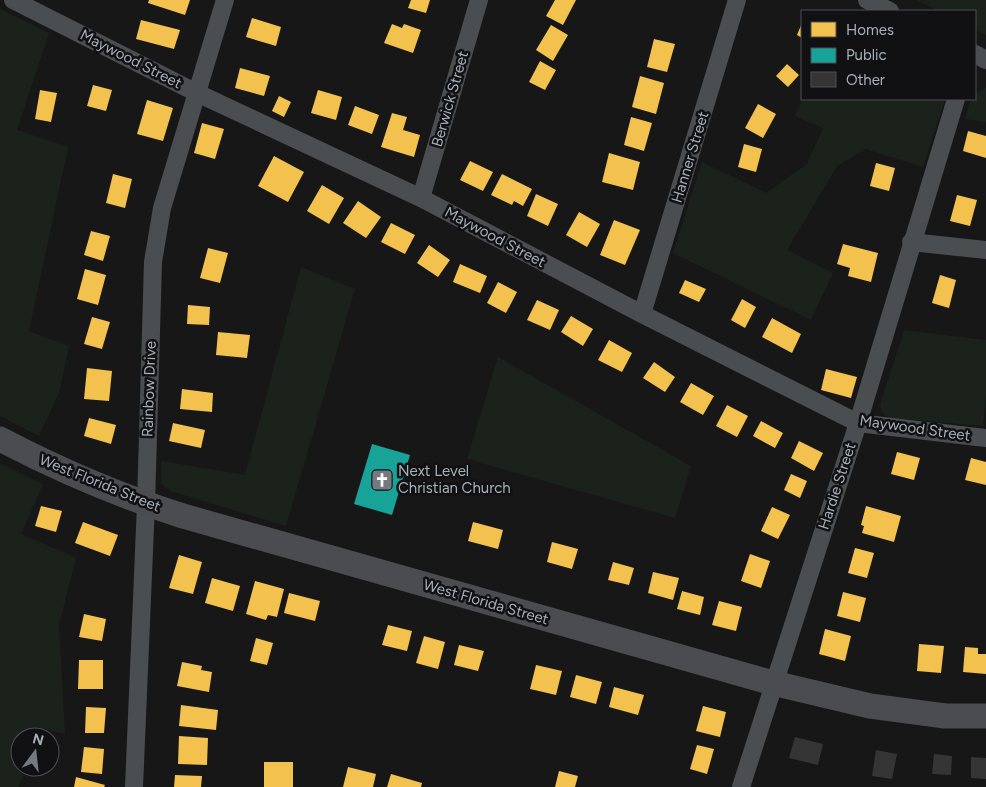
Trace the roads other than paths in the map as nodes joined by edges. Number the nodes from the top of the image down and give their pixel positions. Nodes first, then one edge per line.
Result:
1 (13, 0) edge
2 (225, 0) edge
3 (479, 0) edge
4 (738, 0) edge
5 (867, 0) edge
6 (888, 10) edge
7 (198, 93) junction
8 (956, 100) edge
9 (421, 198) junction
10 (911, 242) junction
11 (986, 250) edge
12 (642, 314) junction
13 (858, 423) junction
14 (986, 438) edge
15 (0, 439) edge
16 (146, 504) junction
17 (774, 683) junction
18 (986, 716) edge
19 (134, 787) edge
20 (741, 787) edge

1 - 7 street, Maywood Street
2 - 7 street, Rainbow Drive
3 - 9 street, Berwick Street
4 - 12 street, Hanner Street
5 - 6 street
7 - 9 street, Maywood Street
7 - 16 street, Rainbow Drive
8 - 10 street, Hardie Street
9 - 12 street, Maywood Street
10 - 11 street
10 - 13 street, Hardie Street
12 - 13 street, Maywood Street
13 - 14 street, Maywood Street
13 - 17 street, Hardie Street
15 - 16 main road, West Florida Street
16 - 17 main road, West Florida Street
16 - 19 street, Rainbow Drive
17 - 18 main road, West Florida Street
17 - 20 street, Hardie Street

